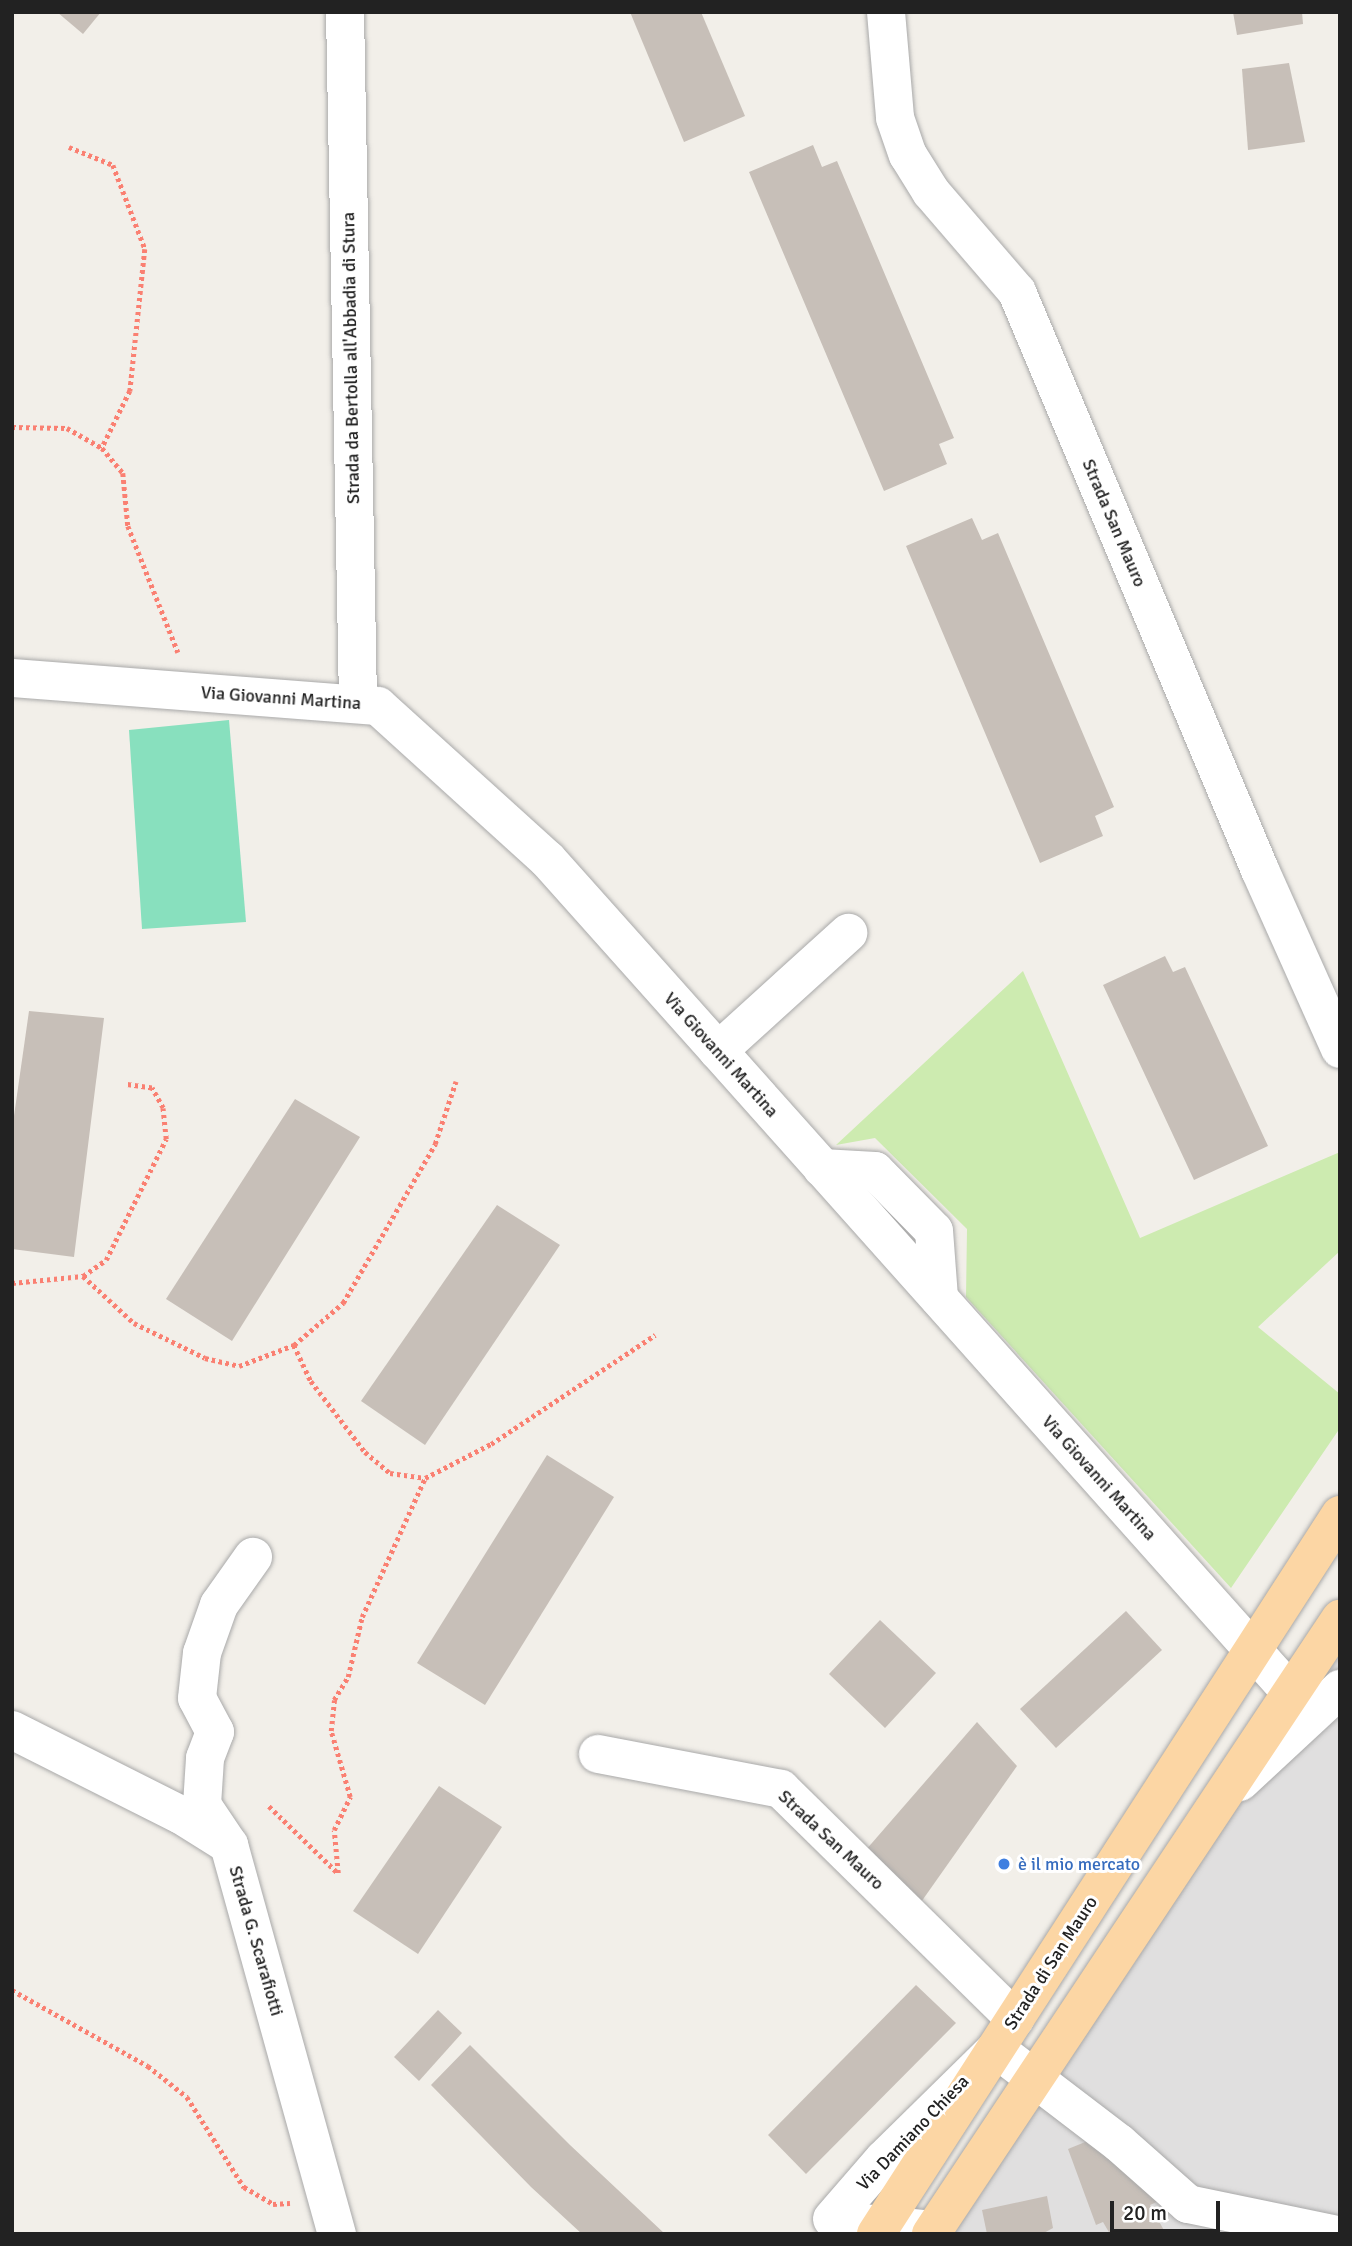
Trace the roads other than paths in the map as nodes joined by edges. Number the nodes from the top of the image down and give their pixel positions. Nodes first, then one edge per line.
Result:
1 (345, 12) edge
2 (886, 12) edge
3 (12, 677) edge
4 (358, 704) junction
5 (848, 933) dead end
6 (1340, 1049) edge
7 (718, 1051) junction
8 (1340, 1516) edge
9 (253, 1557) dead end
10 (1340, 1619) edge
11 (1254, 1651) junction
12 (1340, 1689) edge
13 (1292, 1694) junction
14 (12, 1730) edge
15 (598, 1754) dead end
16 (1220, 1801) junction
17 (229, 1846) junction
18 (1006, 2034) junction
19 (1034, 2080) junction
20 (333, 2217) edge
21 (825, 2227) edge
22 (879, 2230) edge
23 (933, 2232) edge
24 (1333, 2234) edge

1 - 4 street, Strada da Bertolla all'Abbadia di Stura
2 - 6 street, Strada San Mauro
3 - 4 street, Via Giovanni Martina
4 - 7 street, Via Giovanni Martina
5 - 7 street
7 - 11 street, Via Giovanni Martina
8 - 11 main road, Strada di San Mauro
9 - 17 street
10 - 13 main road
11 - 13 street, Via Giovanni Martina
11 - 18 main road, Strada di San Mauro
12 - 16 street
13 - 16 main road
14 - 17 street, Strada G. Scarafiotti
15 - 18 street, Strada San Mauro
16 - 19 main road
17 - 20 street, Strada G. Scarafiotti
18 - 19 street, Strada San Mauro
18 - 21 street, Via Damiano Chiesa
18 - 22 main road, Strada di San Mauro
19 - 23 main road
19 - 24 street, Strada San Mauro
21 - 22 street, Via Damiano Chiesa
22 - 23 street, Via Damiano Chiesa

